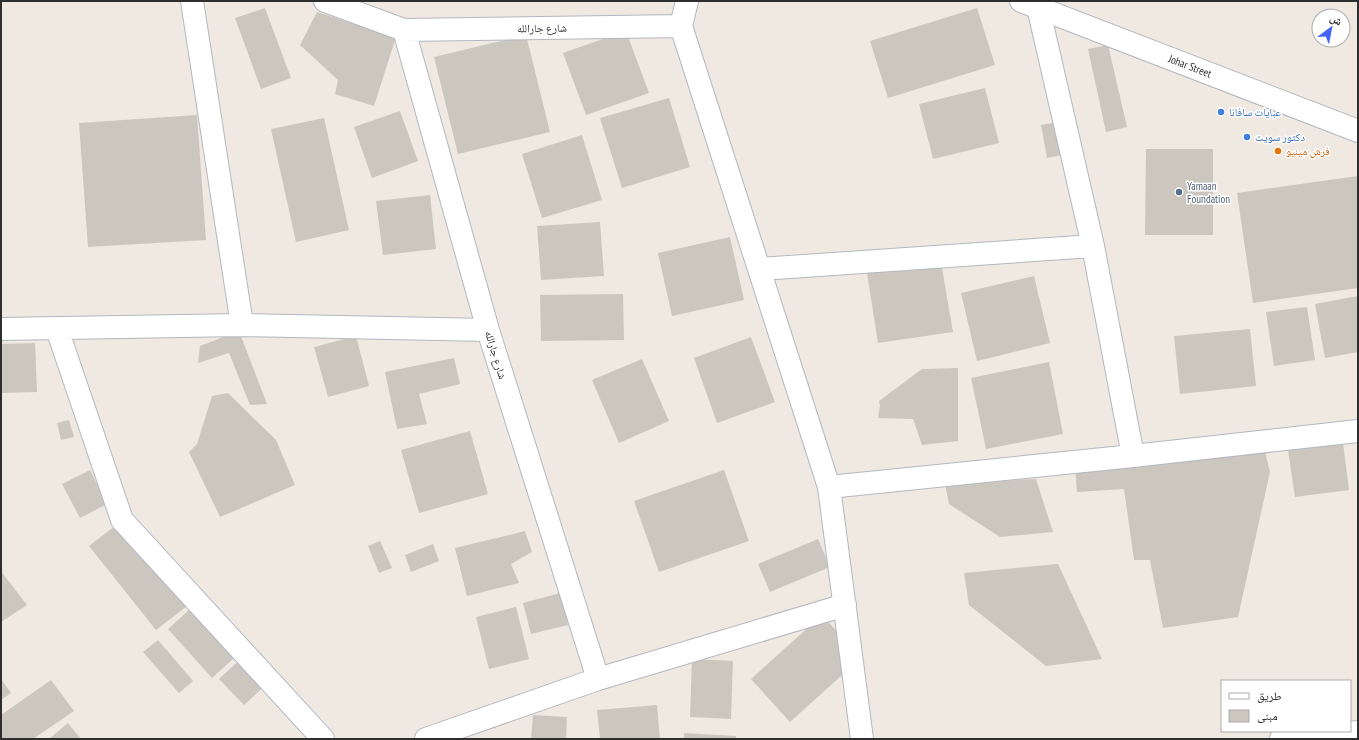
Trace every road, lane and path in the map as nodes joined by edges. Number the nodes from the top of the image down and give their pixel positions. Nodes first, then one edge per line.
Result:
1 (192, 1) edge
2 (325, 1) edge
3 (687, 1) edge
4 (1030, 4) edge
5 (681, 26) junction
6 (404, 30) junction
7 (1358, 131) edge
8 (1093, 246) junction
9 (760, 269) junction
10 (242, 324) junction
11 (1, 329) edge
12 (56, 329) junction
13 (488, 330) junction
14 (1358, 430) edge
15 (1133, 456) junction
16 (829, 487) junction
17 (845, 604) junction
18 (598, 678) junction
19 (1358, 732) edge
20 (323, 739) edge
21 (426, 739) edge
22 (862, 739) edge
23 (1281, 739) edge

1 - 10 street
2 - 6 street, شارع جارالله
3 - 5 street
4 - 7 street, Johar Street
4 - 8 street
5 - 6 street, شارع جارالله
5 - 9 street
6 - 13 street, شارع جارالله
8 - 9 street
8 - 15 street
9 - 16 street
10 - 12 street
10 - 13 street
11 - 12 street
12 - 20 street
13 - 18 street, شارع جارالله
14 - 15 street
15 - 16 street
16 - 17 street
17 - 18 street
17 - 22 street
18 - 21 street
19 - 23 street

